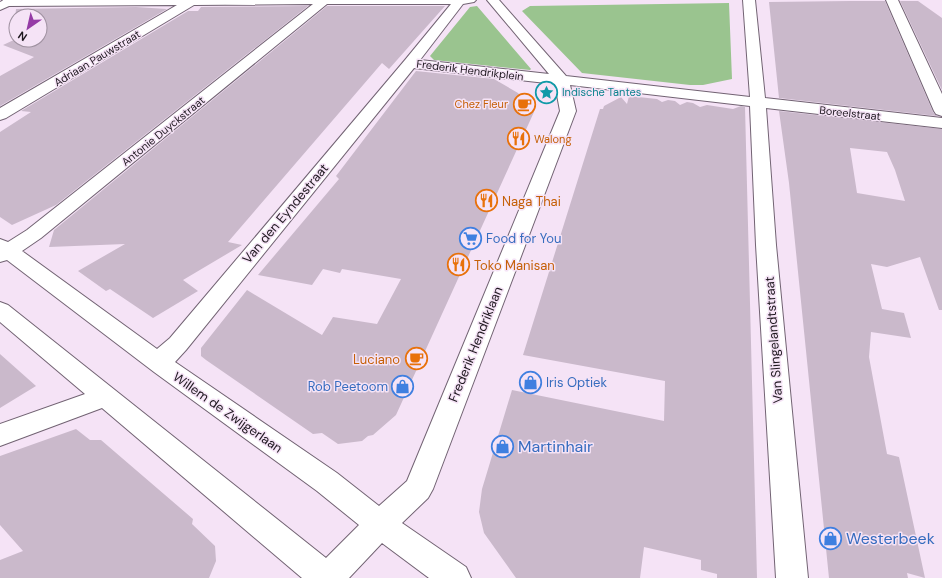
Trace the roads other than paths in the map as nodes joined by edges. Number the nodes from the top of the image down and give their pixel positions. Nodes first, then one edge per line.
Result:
1 (460, 0) edge
2 (470, 0) edge
3 (493, 0) edge
4 (749, 0) edge
5 (892, 0) edge
6 (192, 1) edge
7 (324, 1) junction
8 (7, 3) edge
9 (410, 63) junction
10 (562, 81) junction
11 (758, 102) junction
12 (942, 111) edge
13 (0, 115) edge
14 (942, 123) edge
15 (3, 251) edge
16 (0, 310) edge
17 (159, 362) junction
18 (106, 396) junction
19 (0, 435) edge
20 (380, 524) junction
21 (327, 578) edge
22 (456, 578) edge
23 (792, 578) edge

1 - 2 street
1 - 7 street
1 - 9 street, Frederik Hendrikplein
3 - 10 street
4 - 11 street
5 - 12 street
6 - 7 street
6 - 8 street
6 - 13 street, Adriaan Pauwstraat
7 - 15 street, Antonie Duyckstraat
9 - 10 street, Frederik Hendrikplein
9 - 17 street, Van den Eyndestraat
10 - 11 street, Frederik Hendrikplein
10 - 20 street, Frederik Hendriklaan
11 - 14 street, Boreelstraat
11 - 23 street, Van Slingelandtstraat
15 - 17 street, Willem de Zwijgerlaan
16 - 18 street
17 - 20 street, Willem de Zwijgerlaan
18 - 19 street
18 - 21 street
20 - 21 street, Frederik Hendriklaan
20 - 22 street, Willem de Zwijgerlaan

